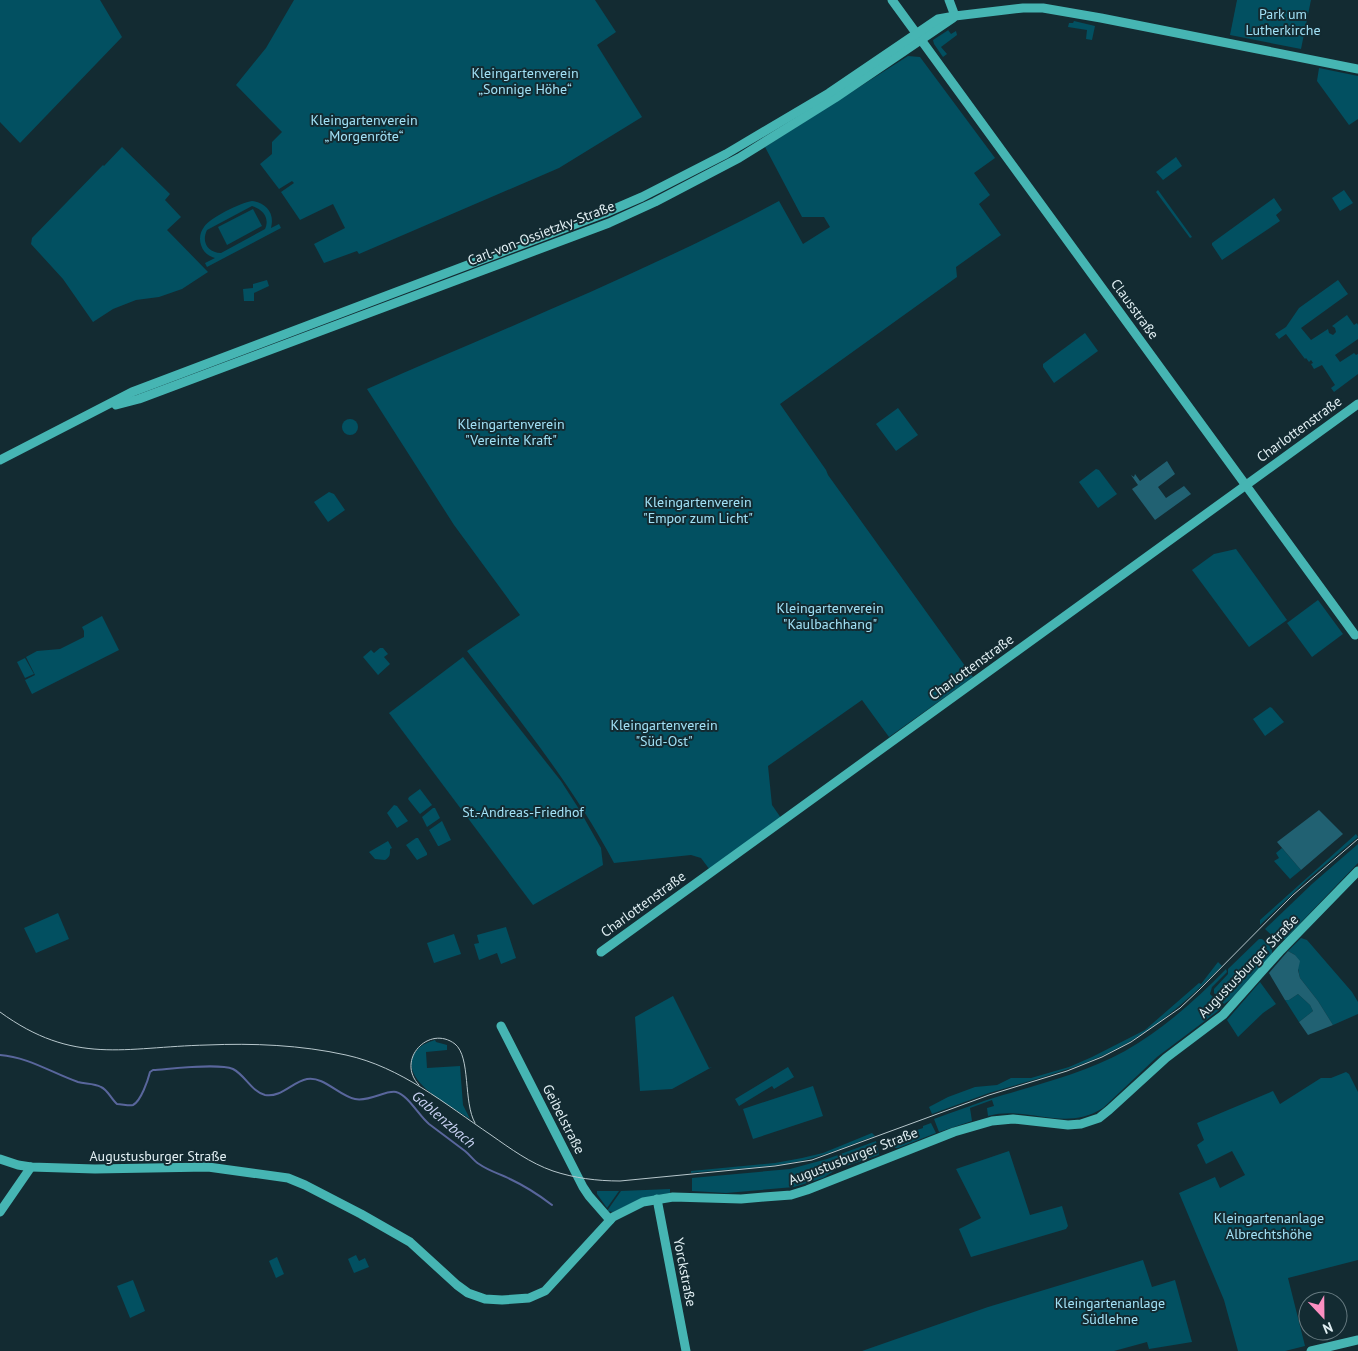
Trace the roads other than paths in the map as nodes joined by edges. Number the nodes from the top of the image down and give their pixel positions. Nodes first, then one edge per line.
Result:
1 (892, 0) edge
2 (949, 0) edge
3 (956, 16) junction
4 (919, 37) junction
5 (1358, 69) edge
6 (1358, 404) edge
7 (0, 460) edge
8 (1246, 485) junction
9 (1355, 635) dead end
10 (1358, 871) edge
11 (601, 952) dead end
12 (501, 1026) dead end
13 (0, 1158) edge
14 (31, 1167) junction
15 (657, 1199) junction
16 (0, 1212) edge
17 (610, 1220) junction
18 (1358, 1340) edge
19 (686, 1351) edge
20 (1311, 1351) edge

1 - 4 street, Clausstraße
2 - 3 street
3 - 4 street, Carl-von-Ossietzky-Straße
3 - 5 street, Carl-von-Ossietzky-Straße
4 - 7 street, Carl-von-Ossietzky-Straße
4 - 8 street, Clausstraße
6 - 8 street, Charlottenstraße
8 - 9 street, Clausstraße
8 - 11 street, Charlottenstraße
10 - 15 street, Augustusburger Straße
12 - 17 street, Geibelstraße
13 - 14 street, Augustusburger Straße
14 - 16 street
14 - 17 street, Augustusburger Straße
15 - 17 street, Augustusburger Straße
15 - 19 street, Yorckstraße
18 - 20 street

